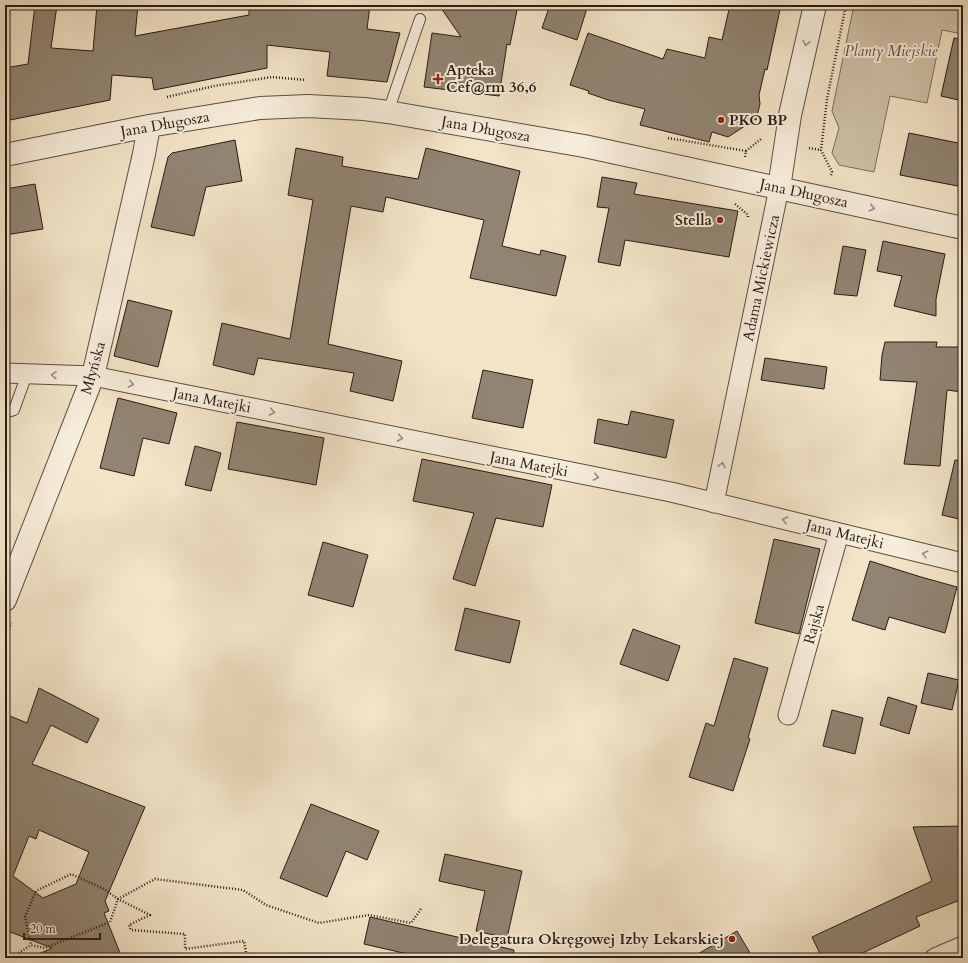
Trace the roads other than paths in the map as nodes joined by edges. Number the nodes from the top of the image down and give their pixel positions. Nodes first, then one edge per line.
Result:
1 (815, 5) edge
2 (420, 19) dead end
3 (388, 112) junction
4 (149, 126) junction
5 (5, 155) edge
6 (779, 188) junction
7 (963, 228) edge
8 (5, 374) edge
9 (27, 374) junction
10 (93, 376) junction
11 (5, 413) edge
12 (714, 503) junction
13 (839, 533) junction
14 (963, 563) edge
15 (5, 600) edge
16 (788, 715) dead end
17 (963, 946) edge
18 (935, 958) edge

1 -> 6 street, Adama Mickiewicza
2 - 3 lane
3 - 4 street, Jana Długosza
3 - 6 street, Jana Długosza
4 - 5 street, Jana Długosza
4 - 10 street, Młyńska
6 -> 7 street, Jana Długosza
12 -> 6 street, Adama Mickiewicza
8 - 9 street, Jana Matejki
10 -> 9 street, Jana Matejki
9 - 11 lane
10 -> 12 street, Jana Matejki
10 - 15 street, Młyńska
13 -> 12 street, Jana Matejki
14 -> 13 street, Jana Matejki
13 - 16 street, Rajska
17 - 18 street

